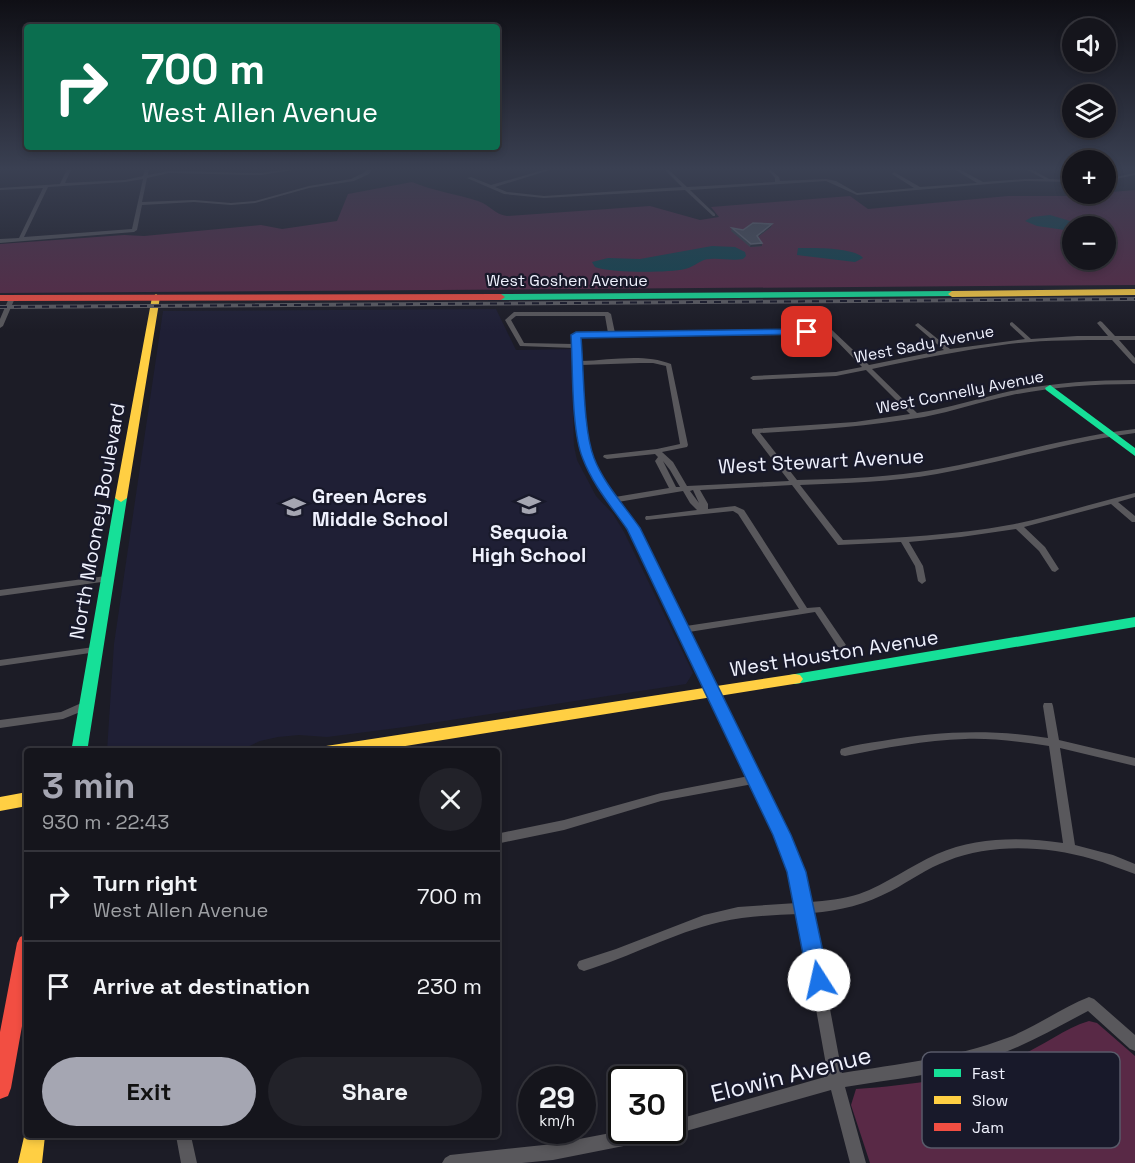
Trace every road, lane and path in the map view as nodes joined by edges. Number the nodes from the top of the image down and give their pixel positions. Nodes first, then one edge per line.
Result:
1 (28, 223) edge
2 (136, 223) edge
3 (21, 239) junction
4 (0, 241) edge
5 (1135, 291) edge
6 (156, 297) junction
7 (6, 298) edge
8 (814, 315) dead end
9 (1100, 323) dead end
10 (1012, 324) dead end
11 (918, 325) dead end
12 (0, 327) edge
13 (828, 330) junction
14 (612, 335) junction
15 (1114, 338) junction
16 (1135, 338) edge
17 (1030, 340) junction
18 (577, 341) junction
19 (949, 351) junction
20 (1135, 362) edge
21 (579, 363) junction
22 (869, 369) junction
23 (753, 378) dead end
24 (1135, 382) edge
25 (1050, 388) junction
26 (916, 416) junction
27 (1135, 430) edge
28 (1110, 433) junction
29 (1135, 453) edge
30 (659, 454) junction
31 (607, 457) dead end
32 (795, 483) junction
33 (695, 487) junction
34 (685, 488) junction
35 (674, 489) junction
36 (1135, 495) edge
37 (613, 500) junction
38 (697, 500) junction
39 (1112, 501) junction
40 (704, 511) junction
41 (649, 518) dead end
42 (1135, 520) edge
43 (1018, 526) junction
44 (904, 540) junction
45 (1055, 569) dead end
46 (106, 579) junction
47 (922, 581) dead end
48 (0, 593) edge
49 (805, 610) junction
50 (1135, 622) edge
51 (683, 630) junction
52 (841, 645) dead end
53 (94, 650) junction
54 (0, 663) edge
55 (713, 693) junction
56 (86, 705) junction
57 (1048, 706) dead end
58 (0, 724) edge
59 (1053, 743) junction
60 (80, 748) edge
61 (352, 748) edge
62 (844, 752) dead end
63 (1135, 762) edge
64 (756, 779) junction
65 (24, 800) edge
66 (0, 804) edge
67 (500, 838) edge
68 (1070, 849) junction
69 (1131, 868) edge
70 (804, 909) junction
71 (24, 959) edge
72 (585, 965) dead end
73 (1135, 1044) edge
74 (988, 1052) edge
75 (922, 1067) edge
76 (836, 1081) junction
77 (0, 1088) edge
78 (686, 1124) edge
79 (34, 1138) edge
80 (184, 1138) edge
81 (608, 1141) edge
82 (30, 1163) edge
83 (189, 1163) edge
84 (450, 1163) edge
85 (858, 1163) edge

1 - 3 street
2 - 3 street
3 - 4 street
5 - 6 main road, West Goshen Avenue
6 - 7 main road, West Goshen Avenue
6 - 46 main road, North Mooney Boulevard
7 - 12 street
8 - 13 street
9 - 15 street
10 - 17 street
11 - 19 street
13 - 14 street
13 - 22 street
14 - 18 street
14 - 18 street
15 - 16 street, West Sady Avenue
15 - 17 street, West Sady Avenue
15 - 20 street
17 - 19 street, West Sady Avenue
18 - 21 street
19 - 22 street, West Sady Avenue
21 - 30 street
21 - 37 street
22 - 23 street, West Sady Avenue
22 - 26 street
24 - 25 street, West Connelly Avenue
25 - 26 street, West Connelly Avenue
25 - 28 main road
26 - 32 street, West Connelly Avenue
27 - 28 street, West Stewart Avenue
28 - 29 main road
28 - 32 street, West Stewart Avenue
30 - 31 street
30 - 34 street
30 - 35 street
32 - 33 street, West Stewart Avenue
32 - 44 street
33 - 34 street, West Stewart Avenue
33 - 38 street
34 - 35 street, West Stewart Avenue
34 - 38 street
35 - 37 street, West Stewart Avenue
36 - 39 street
37 - 51 street
38 - 40 street
39 - 42 street
39 - 43 street
40 - 41 street
40 - 49 street
43 - 44 street
43 - 45 street
44 - 47 street
46 - 48 street
46 - 53 main road, North Mooney Boulevard
49 - 51 street
49 - 52 street
50 - 55 main road, West Houston Avenue
51 - 55 street
53 - 54 street
53 - 56 main road, North Mooney Boulevard
55 - 61 main road, West Houston Avenue
55 - 64 street
56 - 58 street
56 - 60 main road, North Mooney Boulevard
57 - 59 street
59 - 62 street
59 - 63 street
59 - 68 street
64 - 67 street
64 - 70 street
65 - 66 main road
68 - 69 street
68 - 70 street
70 - 72 street
70 - 76 street
71 - 77 main road
73 - 74 street, Elowin Avenue
75 - 76 street, Elowin Avenue
76 - 78 street, Elowin Avenue
76 - 85 street
79 - 82 main road
80 - 83 street
81 - 84 street

